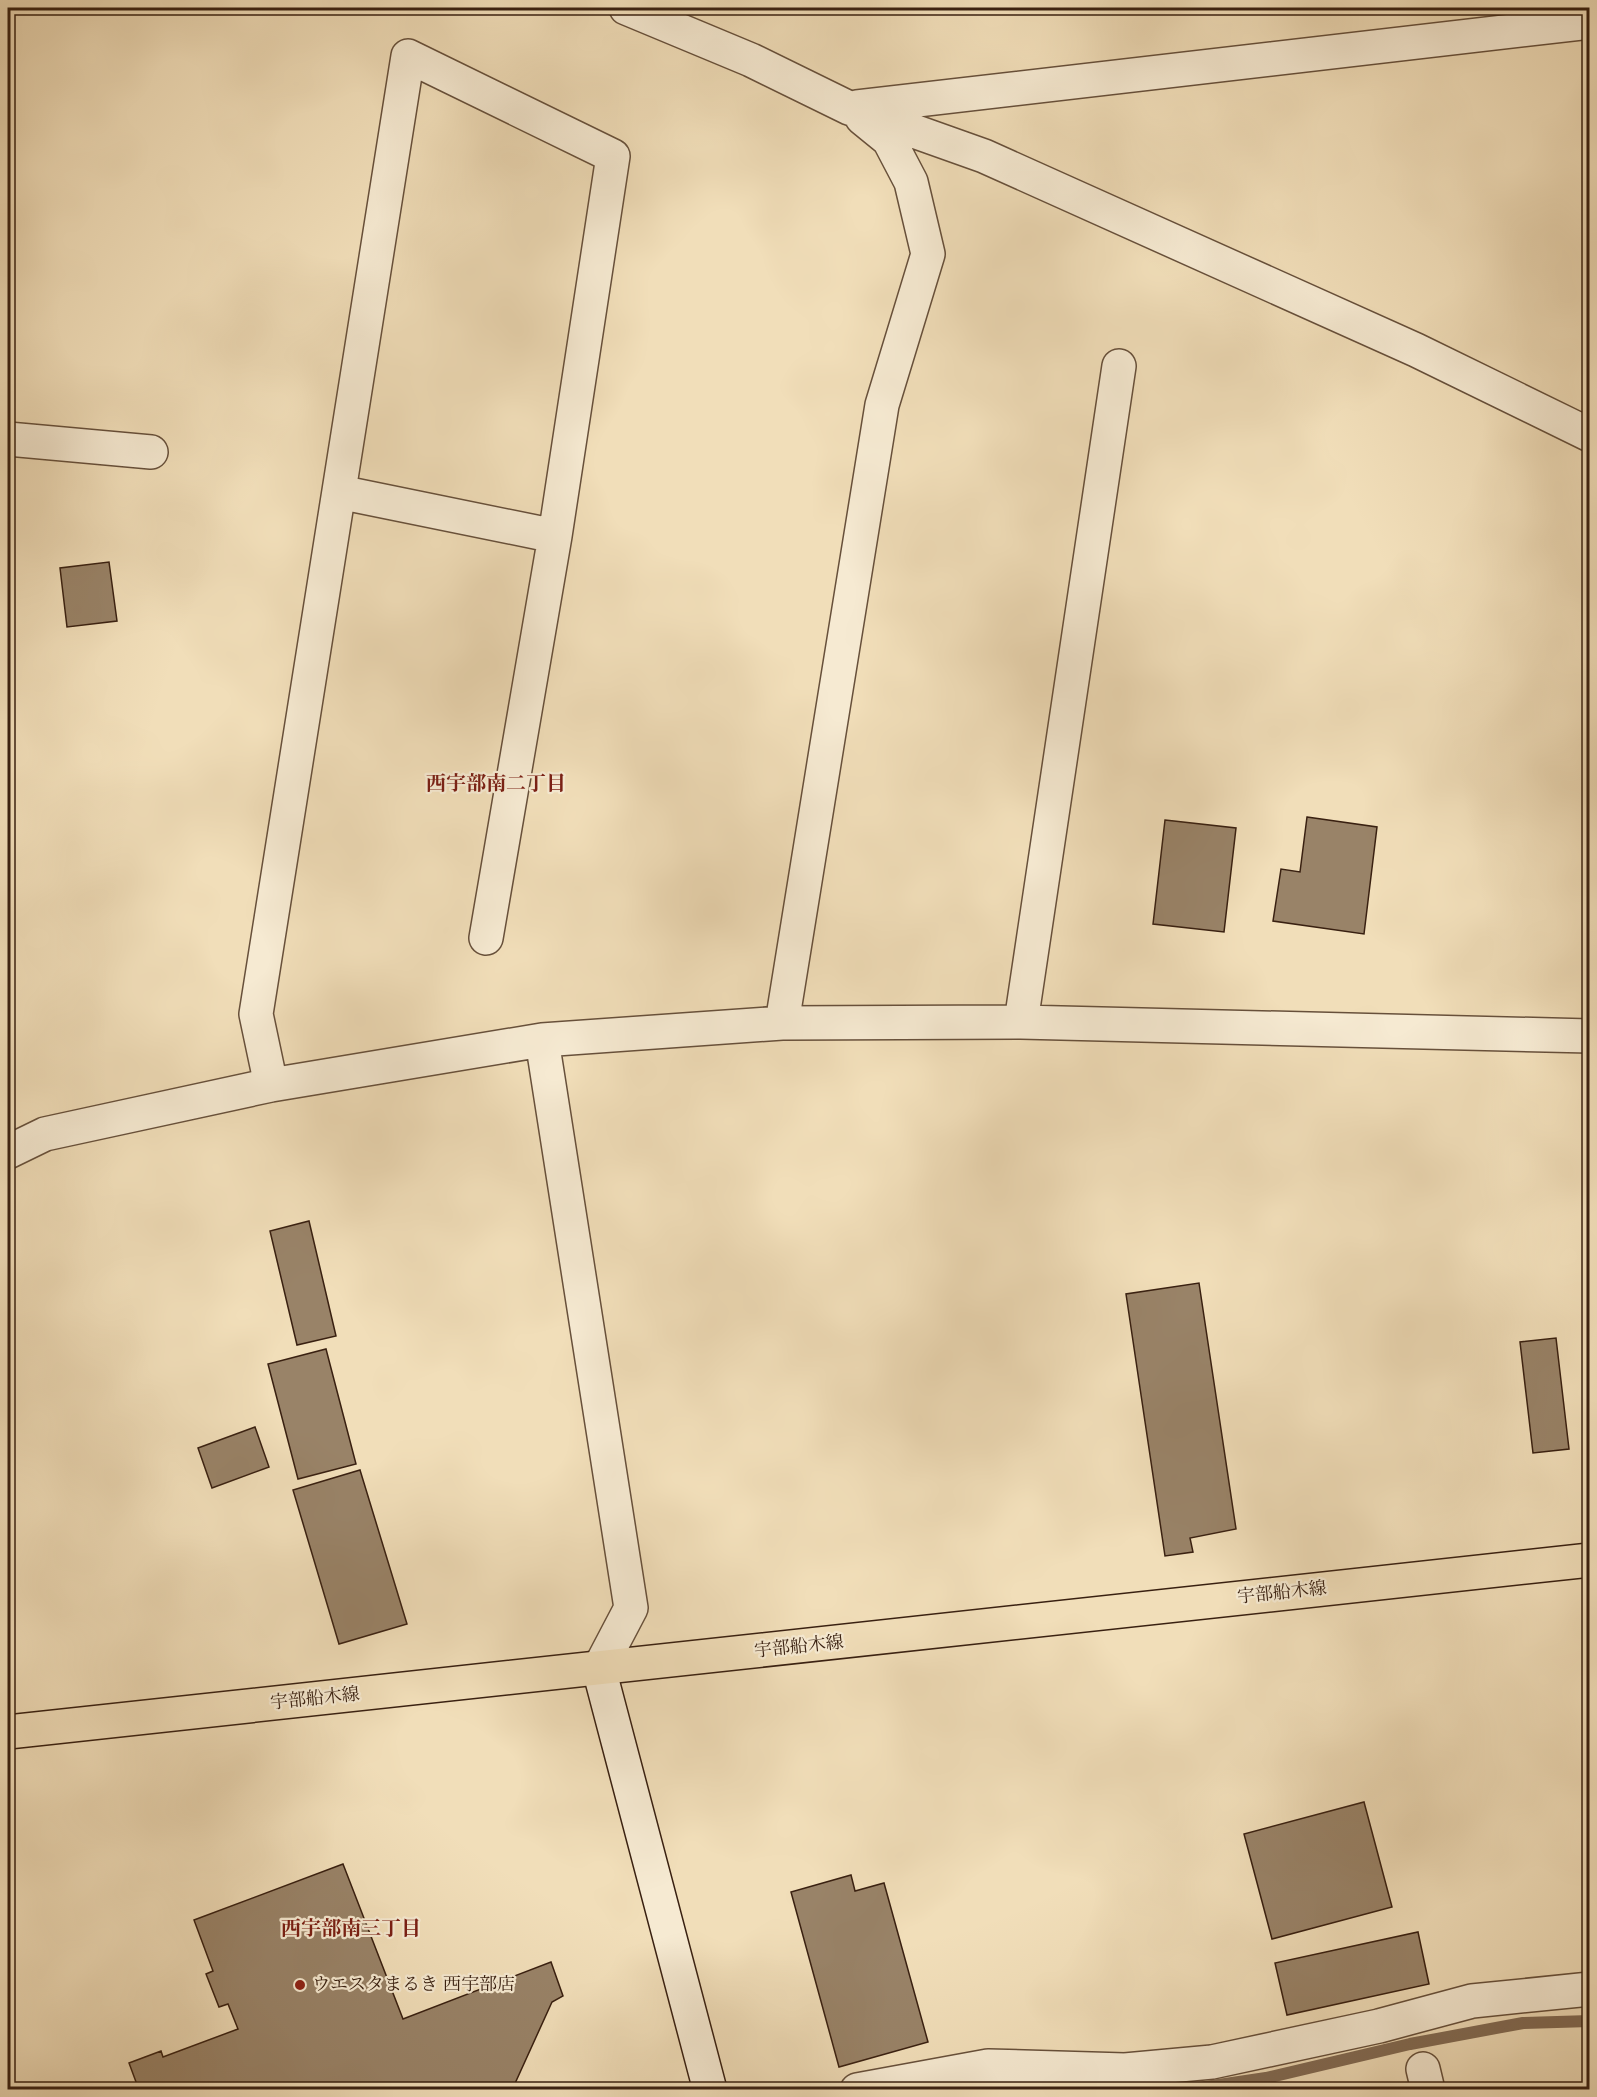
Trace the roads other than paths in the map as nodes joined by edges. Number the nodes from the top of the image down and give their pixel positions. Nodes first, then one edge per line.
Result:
1 (626, 8) edge
2 (1590, 22) edge
3 (849, 108) junction
4 (1119, 366) dead end
5 (1590, 435) edge
6 (8, 440) edge
7 (151, 452) dead end
8 (339, 492) junction
9 (555, 536) junction
10 (486, 938) dead end
11 (1021, 1022) junction
12 (782, 1023) junction
13 (1590, 1036) edge
14 (542, 1041) junction
15 (272, 1084) junction
16 (8, 1152) edge
17 (1590, 1560) edge
18 (599, 1669) junction
19 (8, 1732) edge
20 (1590, 1989) edge
21 (710, 2090) edge
22 (857, 2090) edge

1 - 3 street
2 - 3 street
3 - 5 street
3 - 12 street
4 - 11 street
6 - 7 street
8 - 9 street
8 - 9 street
8 - 15 street
9 - 10 street
11 - 12 street
11 - 13 street
12 - 14 street
14 - 15 street
14 - 18 street
15 - 16 street
17 - 18 main road, 宇部船木線
18 - 19 main road, 宇部船木線
18 - 21 street
20 - 22 street

